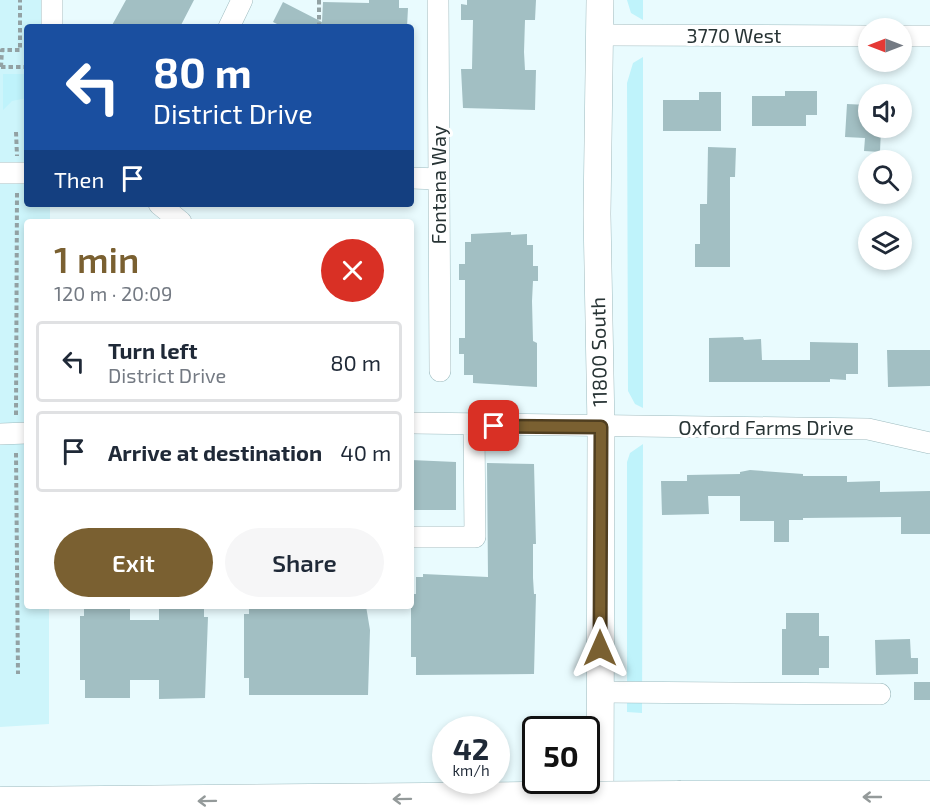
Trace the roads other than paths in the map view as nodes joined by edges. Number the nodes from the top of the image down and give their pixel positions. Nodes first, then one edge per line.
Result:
1 (52, 0) edge
2 (242, 0) edge
3 (438, 0) edge
4 (600, 0) edge
5 (52, 24) edge
6 (230, 24) edge
7 (600, 35) junction
8 (858, 36) edge
9 (912, 36) edge
10 (930, 36) edge
11 (0, 173) edge
12 (20, 173) edge
13 (414, 178) edge
14 (439, 179) junction
15 (162, 207) edge
16 (176, 219) edge
17 (440, 371) dead end
18 (414, 423) edge
19 (474, 426) junction
20 (601, 427) junction
21 (930, 442) edge
22 (414, 537) edge
23 (600, 692) junction
24 (880, 694) dead end
25 (930, 797) edge
26 (0, 803) edge
27 (600, 812) edge

1 - 5 street
2 - 6 street
3 - 14 street, Fontana Way
4 - 7 main road, 11800 South
7 - 8 street, 3770 West
7 - 20 main road, 11800 South
9 - 10 street
11 - 12 street
13 - 14 street
14 - 17 street, Fontana Way
15 - 16 street
18 - 19 street, Oxford Farms Drive
19 - 20 street, Oxford Farms Drive
19 - 22 street
20 - 21 street, Oxford Farms Drive
20 - 23 main road, 11800 South
23 - 24 street
23 - 27 main road, 11800 South
25 -> 26 highway, bridge

